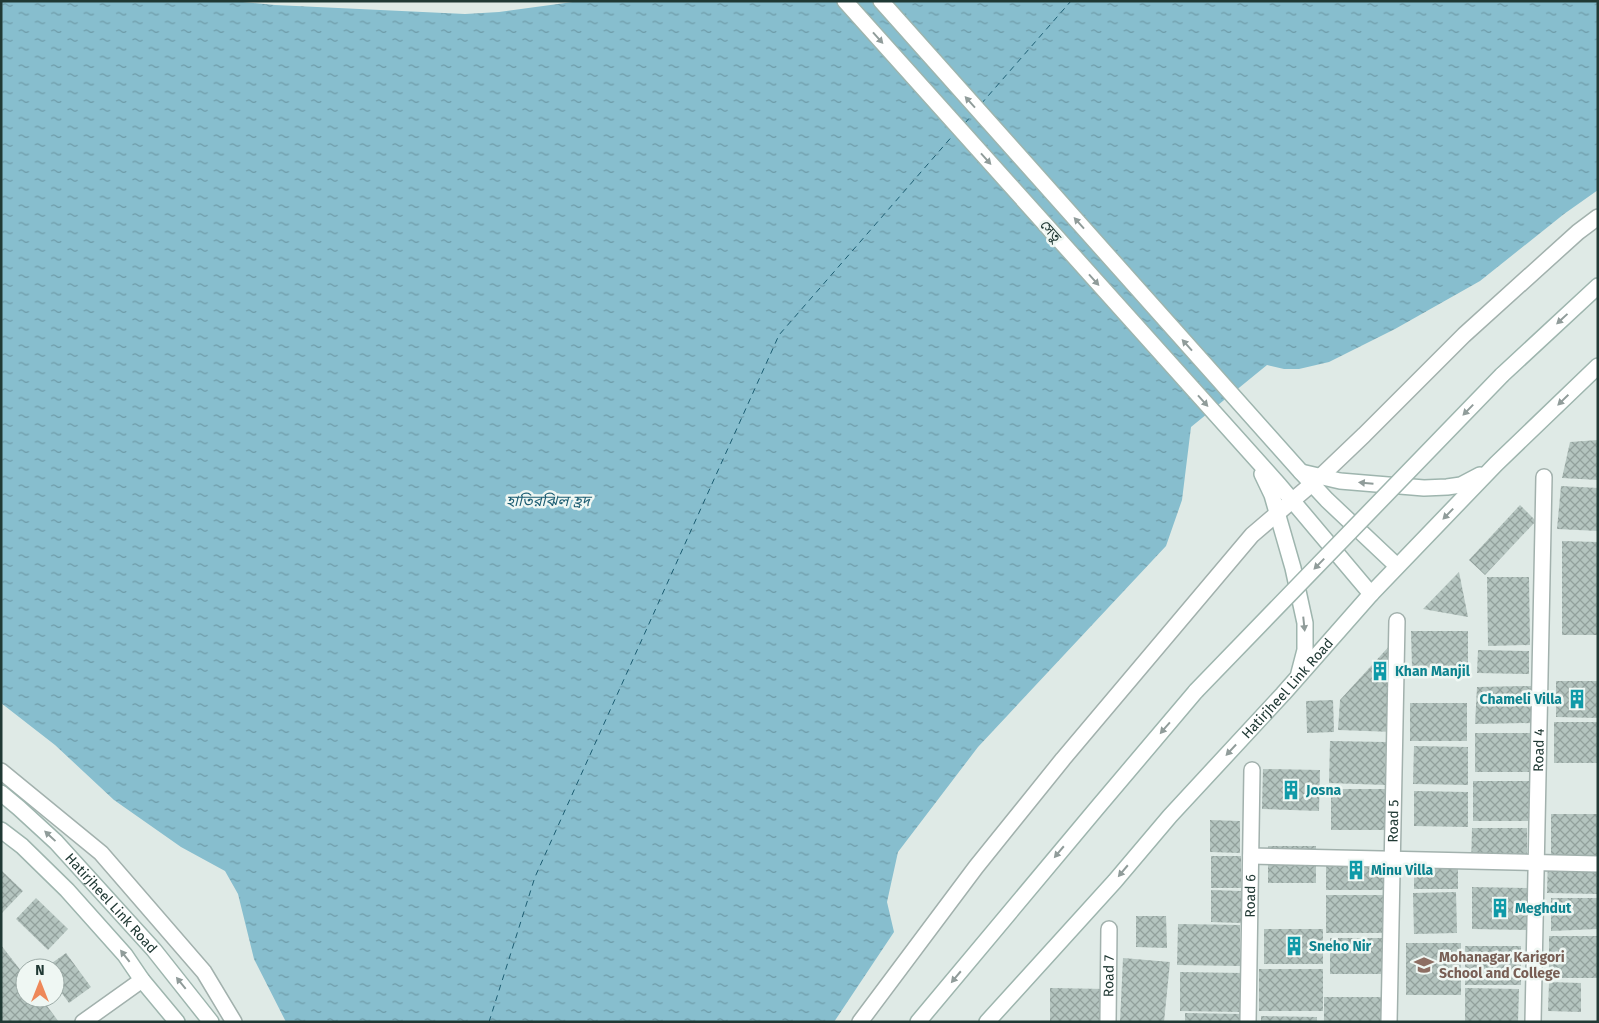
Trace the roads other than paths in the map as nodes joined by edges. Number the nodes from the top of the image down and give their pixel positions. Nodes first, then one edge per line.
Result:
1 (845, 1) edge
2 (881, 1) edge
3 (1598, 217) edge
4 (1598, 286) edge
5 (1598, 366) edge
6 (1256, 461) junction
7 (1496, 464) junction
8 (1544, 477) dead end
9 (1316, 480) junction
10 (1292, 500) junction
11 (1277, 514) junction
12 (1397, 566) junction
13 (1370, 594) junction
14 (1397, 621) dead end
15 (1297, 678) junction
16 (1252, 770) dead end
17 (1, 771) edge
18 (1, 793) edge
19 (1, 830) edge
20 (1251, 856) junction
21 (1392, 859) junction
22 (1536, 862) junction
23 (1598, 864) edge
24 (1109, 928) dead end
25 (142, 980) junction
26 (83, 1022) edge
27 (177, 1022) edge
28 (212, 1022) edge
29 (234, 1022) edge
30 (860, 1022) edge
31 (918, 1022) edge
32 (987, 1022) edge
33 (1108, 1022) edge
34 (1248, 1022) edge
35 (1389, 1022) edge
36 (1533, 1022) edge

1 -> 6 main road, সেতু
9 -> 2 main road
3 - 9 main road
4 -> 31 main road, bridge
5 -> 7 main road, Hatirjheel Link Road
6 - 10 main road, সেতু
6 - 11 main road
7 -> 9 main road
7 -> 12 main road, Hatirjheel Link Road
8 - 22 main road, Road 4
9 - 10 main road
9 - 12 main road
10 - 11 main road
10 - 13 main road, সেতু
11 -> 15 main road
11 - 30 main road
12 - 13 main road, Hatirjheel Link Road
13 - 15 main road, Hatirjheel Link Road
14 - 21 main road, Road 5
15 -> 32 main road, Hatirjheel Link Road
16 - 20 main road, Road 6
17 - 29 main road
28 -> 18 main road, Hatirjheel Link Road
25 -> 19 main road, Hatirjheel Link Road
20 - 21 main road
20 - 34 main road, Road 6
21 - 22 main road
21 - 35 main road, Road 5
22 - 23 main road
22 - 36 main road, Road 4
24 - 33 main road, Road 7
25 - 26 main road
25 - 27 main road, Hatirjheel Link Road

